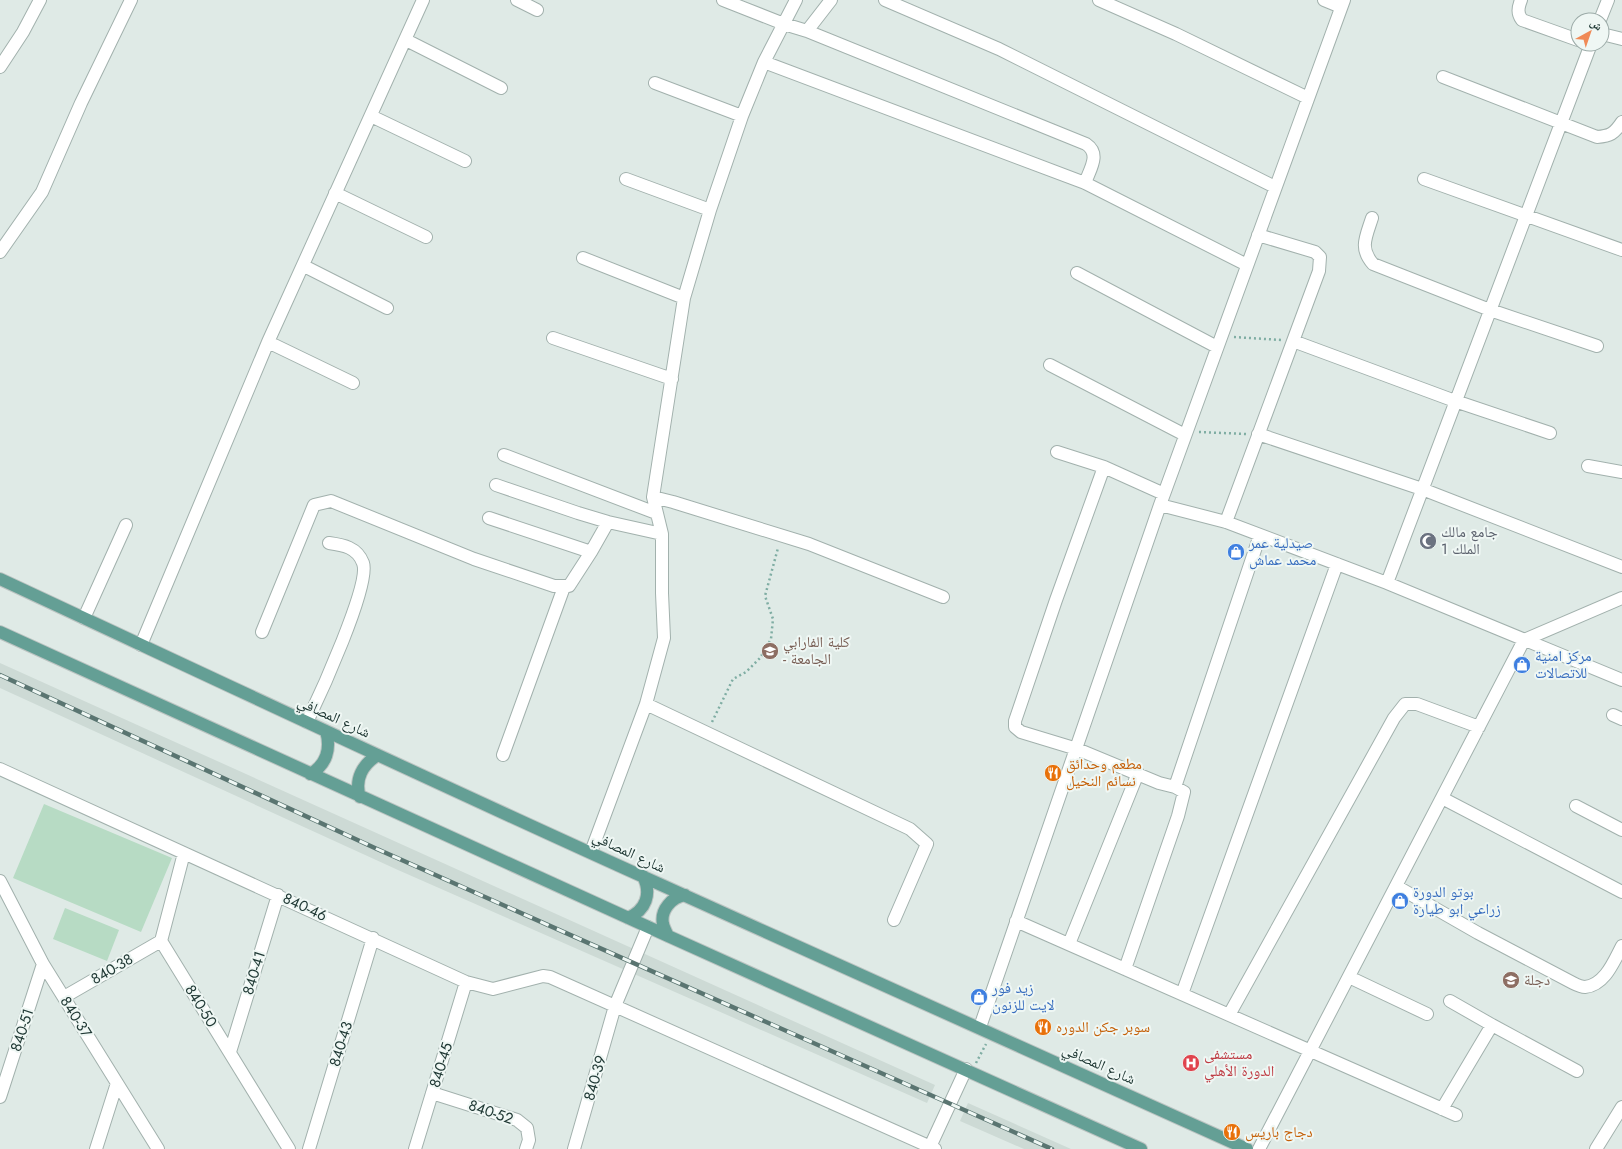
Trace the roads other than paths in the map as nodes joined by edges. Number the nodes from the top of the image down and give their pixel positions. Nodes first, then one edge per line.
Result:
1 (40, 0) edge
2 (131, 0) edge
3 (423, 0) edge
4 (517, 0) edge
5 (723, 0) edge
6 (796, 0) edge
7 (830, 0) edge
8 (885, 0) edge
9 (1099, 0) edge
10 (1324, 0) edge
11 (1521, 0) edge
12 (1608, 0) edge
13 (1343, 3) edge
14 (537, 10) dead end
15 (1603, 12) edge
16 (784, 24) junction
17 (807, 32) junction
18 (1610, 36) edge
19 (1570, 37) edge
20 (1622, 39) edge
21 (406, 40) junction
22 (1588, 52) edge
23 (764, 62) junction
24 (0, 67) edge
25 (1443, 77) dead end
26 (655, 83) dead end
27 (501, 88) dead end
28 (1308, 98) junction
29 (371, 116) junction
30 (742, 116) junction
31 (1622, 122) edge
32 (1561, 123) junction
33 (464, 161) dead end
34 (626, 179) dead end
35 (1424, 179) dead end
36 (1085, 183) junction
37 (1276, 187) junction
38 (335, 193) junction
39 (710, 210) junction
40 (1526, 216) junction
41 (1372, 218) dead end
42 (1258, 235) junction
43 (426, 237) dead end
44 (1622, 250) edge
45 (0, 252) edge
46 (583, 258) dead end
47 (1247, 265) junction
48 (304, 266) junction
49 (1077, 273) dead end
50 (684, 298) junction
51 (387, 308) dead end
52 (1490, 310) junction
53 (553, 338) dead end
54 (1293, 341) junction
55 (268, 342) junction
56 (1219, 342) junction
57 (1597, 346) dead end
58 (1050, 365) dead end
59 (672, 380) junction
60 (353, 383) dead end
61 (1456, 401) junction
62 (1550, 433) dead end
63 (1186, 434) junction
64 (1258, 434) junction
65 (1057, 452) dead end
66 (504, 455) dead end
67 (1588, 466) dead end
68 (1104, 467) junction
69 (1622, 472) edge
70 (496, 485) dead end
71 (1422, 489) junction
72 (653, 497) junction
73 (1162, 499) junction
74 (656, 512) junction
75 (489, 518) dead end
76 (608, 522) junction
77 (1226, 522) junction
78 (126, 525) dead end
79 (662, 534) junction
80 (1260, 535) junction
81 (329, 543) dead end
82 (591, 552) junction
83 (1337, 564) junction
84 (1622, 567) edge
85 (0, 579) edge
86 (1387, 583) junction
87 (564, 587) junction
88 (943, 597) dead end
89 (1621, 599) edge
90 (84, 618) junction
91 (0, 632) edge
92 (262, 632) dead end
93 (1524, 640) junction
94 (141, 645) junction
95 (1622, 680) edge
96 (646, 704) junction
97 (308, 722) junction
98 (1479, 727) junction
99 (326, 731) junction
100 (1077, 748) junction
101 (378, 755) junction
102 (503, 755) dead end
103 (0, 769) edge
104 (1138, 773) junction
105 (310, 774) junction
106 (1175, 786) junction
107 (360, 797) junction
108 (1442, 798) junction
109 (1576, 806) dead end
110 (1622, 830) edge
111 (590, 852) junction
112 (184, 853) junction
113 (643, 876) junction
114 (0, 880) edge
115 (1396, 886) junction
116 (1622, 892) edge
117 (278, 895) junction
118 (684, 895) junction
119 (628, 918) junction
120 (894, 920) dead end
121 (1016, 921) junction
122 (648, 927) junction
123 (668, 936) junction
124 (373, 938) junction
125 (161, 941) junction
126 (1069, 944) junction
127 (1622, 946) edge
128 (43, 964) junction
129 (1125, 969) junction
130 (1349, 976) junction
131 (466, 982) junction
132 (1182, 994) junction
133 (64, 997) junction
134 (1450, 1001) dead end
135 (615, 1006) junction
136 (1428, 1014) dead end
137 (1229, 1015) junction
138 (1492, 1025) junction
139 (980, 1027) junction
140 (1310, 1051) junction
141 (230, 1052) junction
142 (969, 1070) junction
143 (1577, 1071) dead end
144 (117, 1083) junction
145 (432, 1093) junction
146 (0, 1097) edge
147 (1622, 1107) edge
148 (1442, 1109) junction
149 (1456, 1115) dead end
150 (932, 1148) edge
151 (96, 1149) edge
152 (158, 1149) edge
153 (289, 1149) edge
154 (309, 1149) edge
155 (415, 1149) edge
156 (526, 1149) edge
157 (574, 1149) edge
158 (1141, 1149) edge
159 (1247, 1149) edge
160 (1259, 1149) edge
161 (1596, 1149) edge

1 - 24 street
2 - 45 street
3 - 21 street
4 - 14 street
5 - 16 street
6 - 16 street
7 - 17 street
8 - 37 street
9 - 28 street
10 - 13 street
11 - 19 street
12 - 15 street
13 - 28 street
16 - 17 street
16 - 23 street
17 - 36 street
18 - 20 street
21 - 27 street
21 - 29 street
22 - 32 street
23 - 30 street
23 - 36 street
25 - 32 street
26 - 30 street
28 - 37 street
29 - 33 street
29 - 38 street
30 - 39 street
31 - 32 street
32 - 40 street
34 - 39 street
35 - 40 street
36 - 47 street
37 - 42 street
38 - 43 street
38 - 48 street
39 - 50 street
40 - 44 street
40 - 52 street
41 - 52 street
42 - 47 street
42 - 54 street
46 - 50 street
47 - 56 street
48 - 51 street
48 - 55 street
49 - 56 street
50 - 59 street
52 - 57 street
52 - 61 street
53 - 59 street
54 - 61 street
54 - 64 street
55 - 60 street
55 - 94 street
56 - 63 street
58 - 63 street
59 - 72 street
61 - 62 street
61 - 71 street
63 - 73 street
64 - 71 street
64 - 77 street
65 - 68 street
66 - 74 street
67 - 69 street
68 - 73 street
68 - 100 street
70 - 76 street
71 - 84 street
71 - 86 street
72 - 74 street
72 - 88 street
73 - 77 street
73 - 100 street
74 - 79 street
75 - 82 street
76 - 79 street
76 - 82 street
77 - 80 street
78 - 90 street
79 - 96 street
80 - 83 street
80 - 106 street
81 - 97 street
82 - 87 street
83 - 86 street
83 - 132 street
85 - 90 main road, شارع المصافي
86 - 93 street
87 - 92 street
87 - 102 street
89 - 93 street
90 - 94 main road, شارع المصافي
91 - 105 main road
93 - 95 street
93 - 98 street
94 - 97 main road, شارع المصافي
96 - 111 street
96 - 120 street
97 - 99 main road, شارع المصافي
98 - 108 street
98 - 137 street
99 - 101 main road, شارع المصافي
99 - 105 main road
100 - 104 street
100 - 121 street
101 - 107 main road
101 - 111 main road, شارع المصافي
103 - 112 street, 840-46
104 - 106 street
104 - 126 street
105 - 107 main road
106 - 129 street
107 - 119 main road
108 - 115 street
108 - 116 street
109 - 110 street
111 - 113 main road, شارع المصافي
112 - 117 street, 840-46
112 - 125 street
113 - 118 main road, شارع المصافي
113 - 119 main road
114 - 128 street, 840-37
115 - 127 street
115 - 130 street
117 - 124 street, 840-46
117 - 141 street, 840-41
118 - 123 main road
118 - 139 main road, شارع المصافي
119 - 122 main road
121 - 126 street
121 - 139 street
122 - 123 main road
122 - 135 street, 840-39
123 - 142 main road
124 - 131 street, 840-46
124 - 154 street, 840-43
125 - 133 street, 840-38
125 - 141 street, 840-50
126 - 129 street
128 - 133 street, 840-37
128 - 146 street, 840-51
129 - 132 street
130 - 136 street
130 - 140 street
131 - 135 street, 840-46
131 - 145 street, 840-45
132 - 137 street
133 - 144 street, 840-37
134 - 138 street
135 - 150 street, 840-46
135 - 157 street, 840-39
137 - 140 street
138 - 143 street
138 - 148 street
139 - 159 main road, شارع المصافي
140 - 148 street
140 - 160 street
141 - 153 street, 840-50
142 - 150 street
142 - 158 main road
144 - 151 street
144 - 152 street, 840-37
145 - 155 street, 840-45
145 - 156 street, 840-52
147 - 161 street
148 - 149 street

